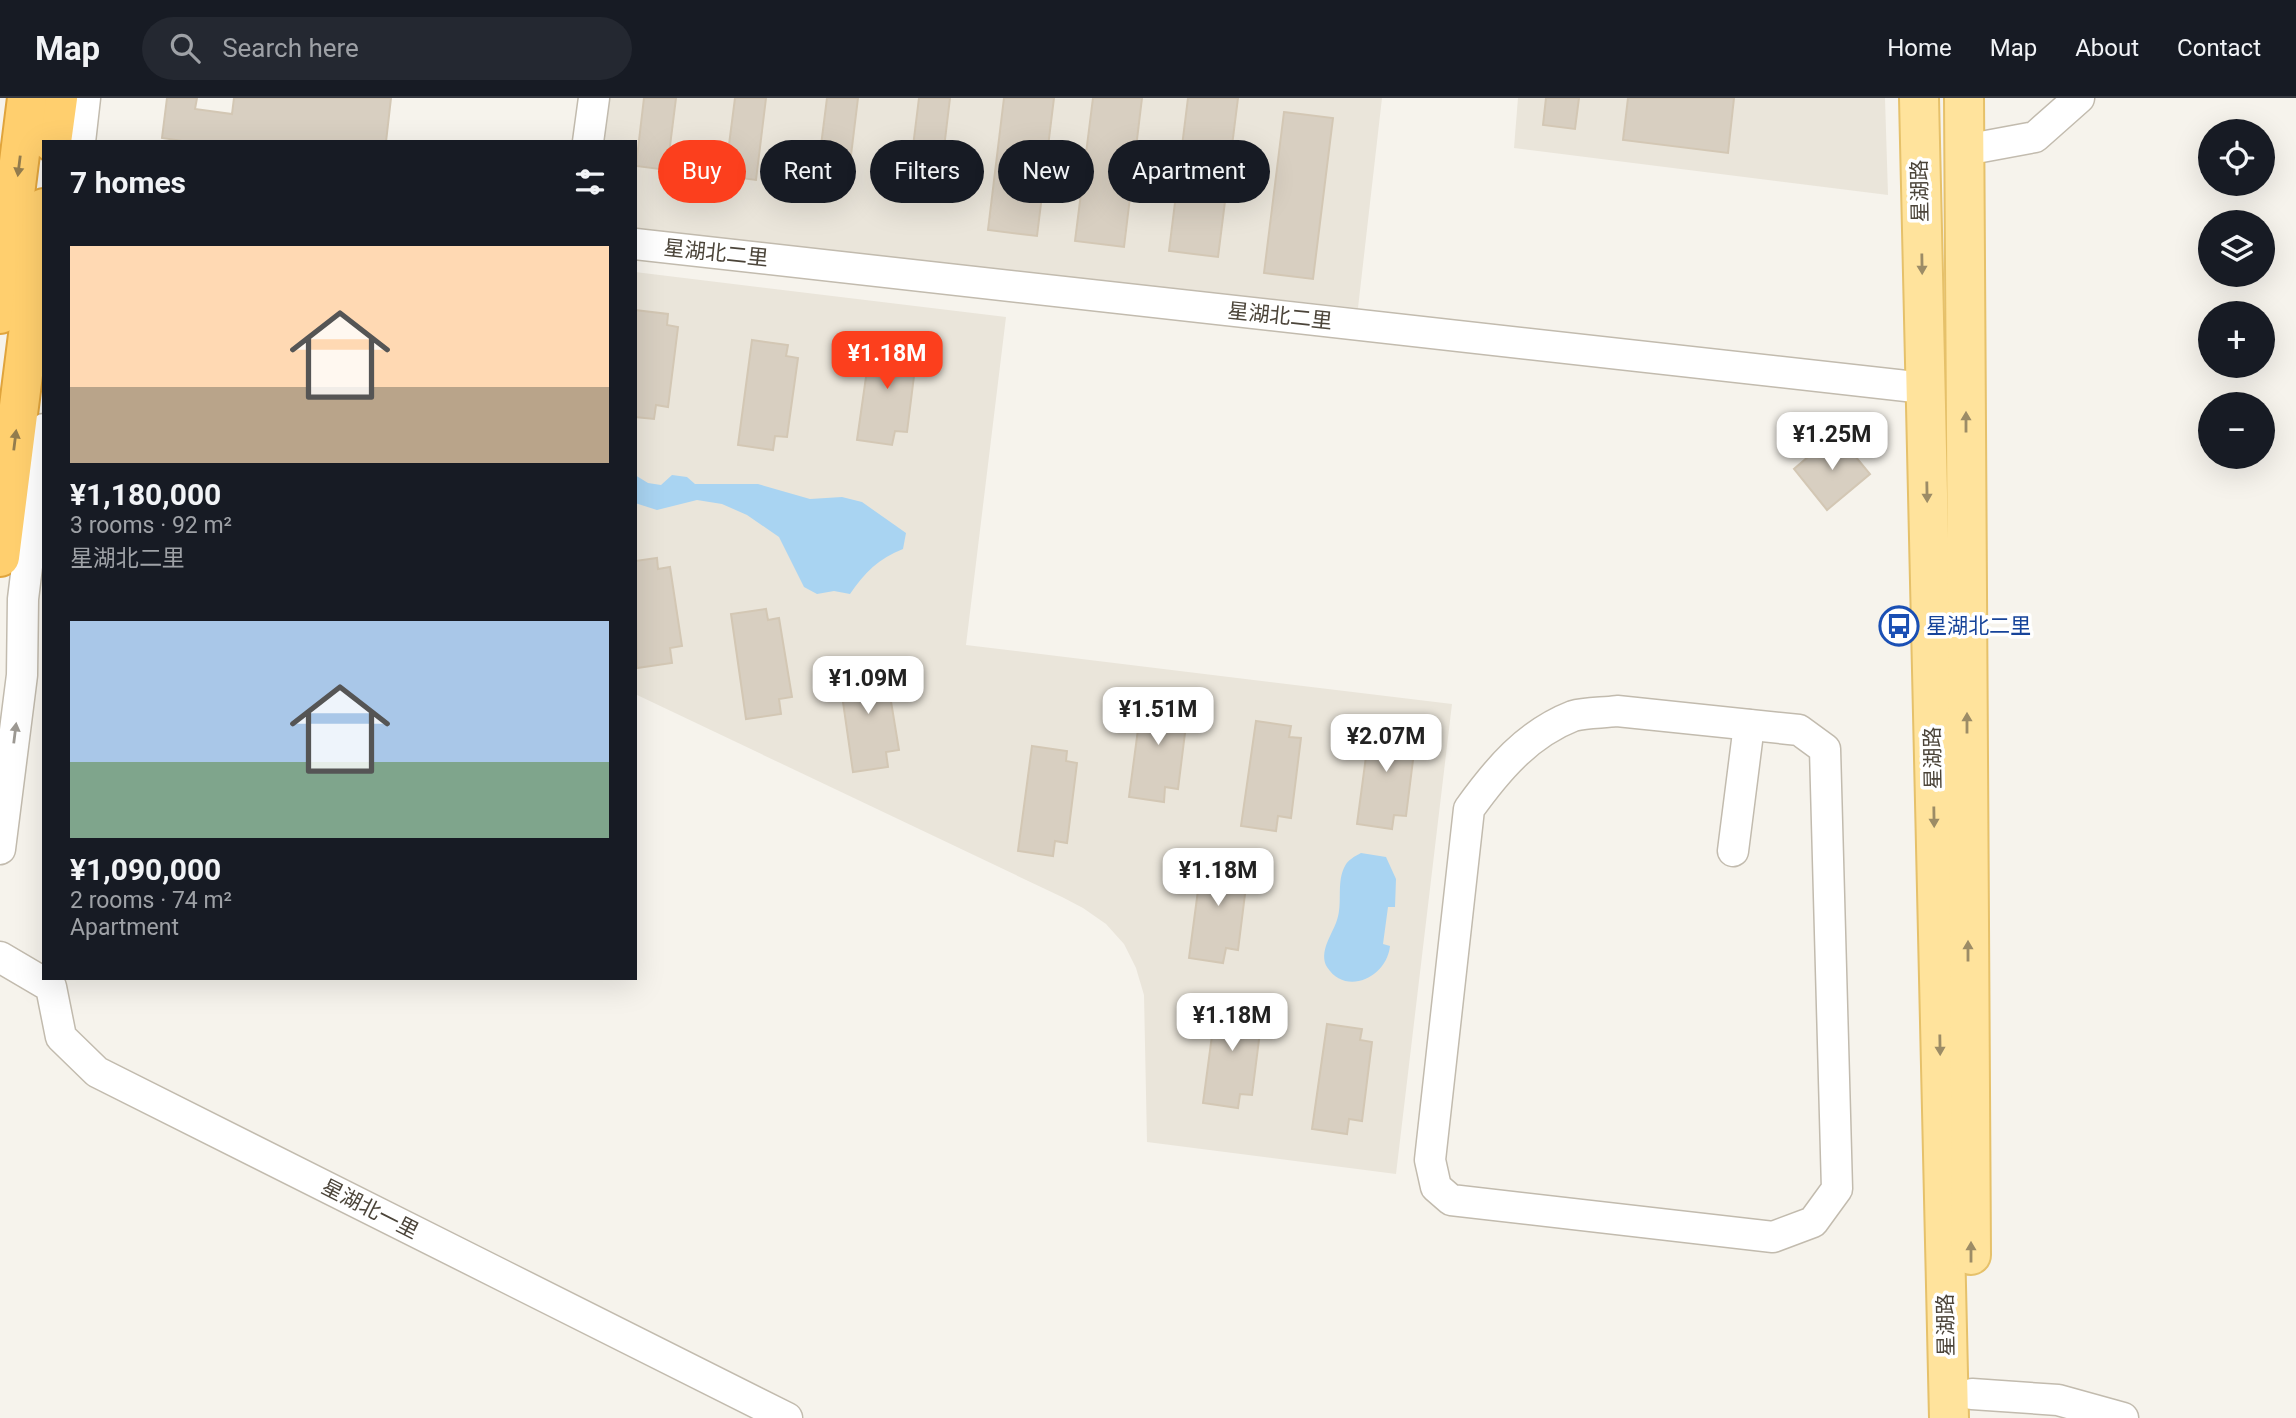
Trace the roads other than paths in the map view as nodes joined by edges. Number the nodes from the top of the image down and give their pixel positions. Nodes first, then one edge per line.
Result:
1 (27, 98) edge
2 (58, 98) edge
3 (85, 98) edge
4 (594, 98) edge
5 (1919, 98) edge
6 (1964, 98) edge
7 (2079, 98) edge
8 (52, 140) edge
9 (80, 140) edge
10 (588, 140) edge
11 (1965, 150) junction
12 (42, 232) edge
13 (637, 244) edge
14 (0, 314) edge
15 (1924, 388) junction
16 (42, 445) edge
17 (0, 557) edge
18 (1749, 725) junction
19 (0, 849) edge
20 (1733, 851) dead end
21 (0, 957) edge
22 (1964, 1410) edge
23 (788, 1418) edge
24 (2123, 1418) edge

1 -> 14 highway
2 - 8 highway
3 - 9 street
4 - 10 street
5 -> 15 main road, 星湖路
6 - 11 main road, 星湖路
7 - 11 street
22 -> 11 main road, 星湖路
17 -> 12 highway
13 - 15 street, 星湖北二里
15 -> 22 main road, 星湖路
19 -> 16 street
18 - 18 street
18 - 20 street
21 - 23 street, 星湖北一里
22 - 24 street

